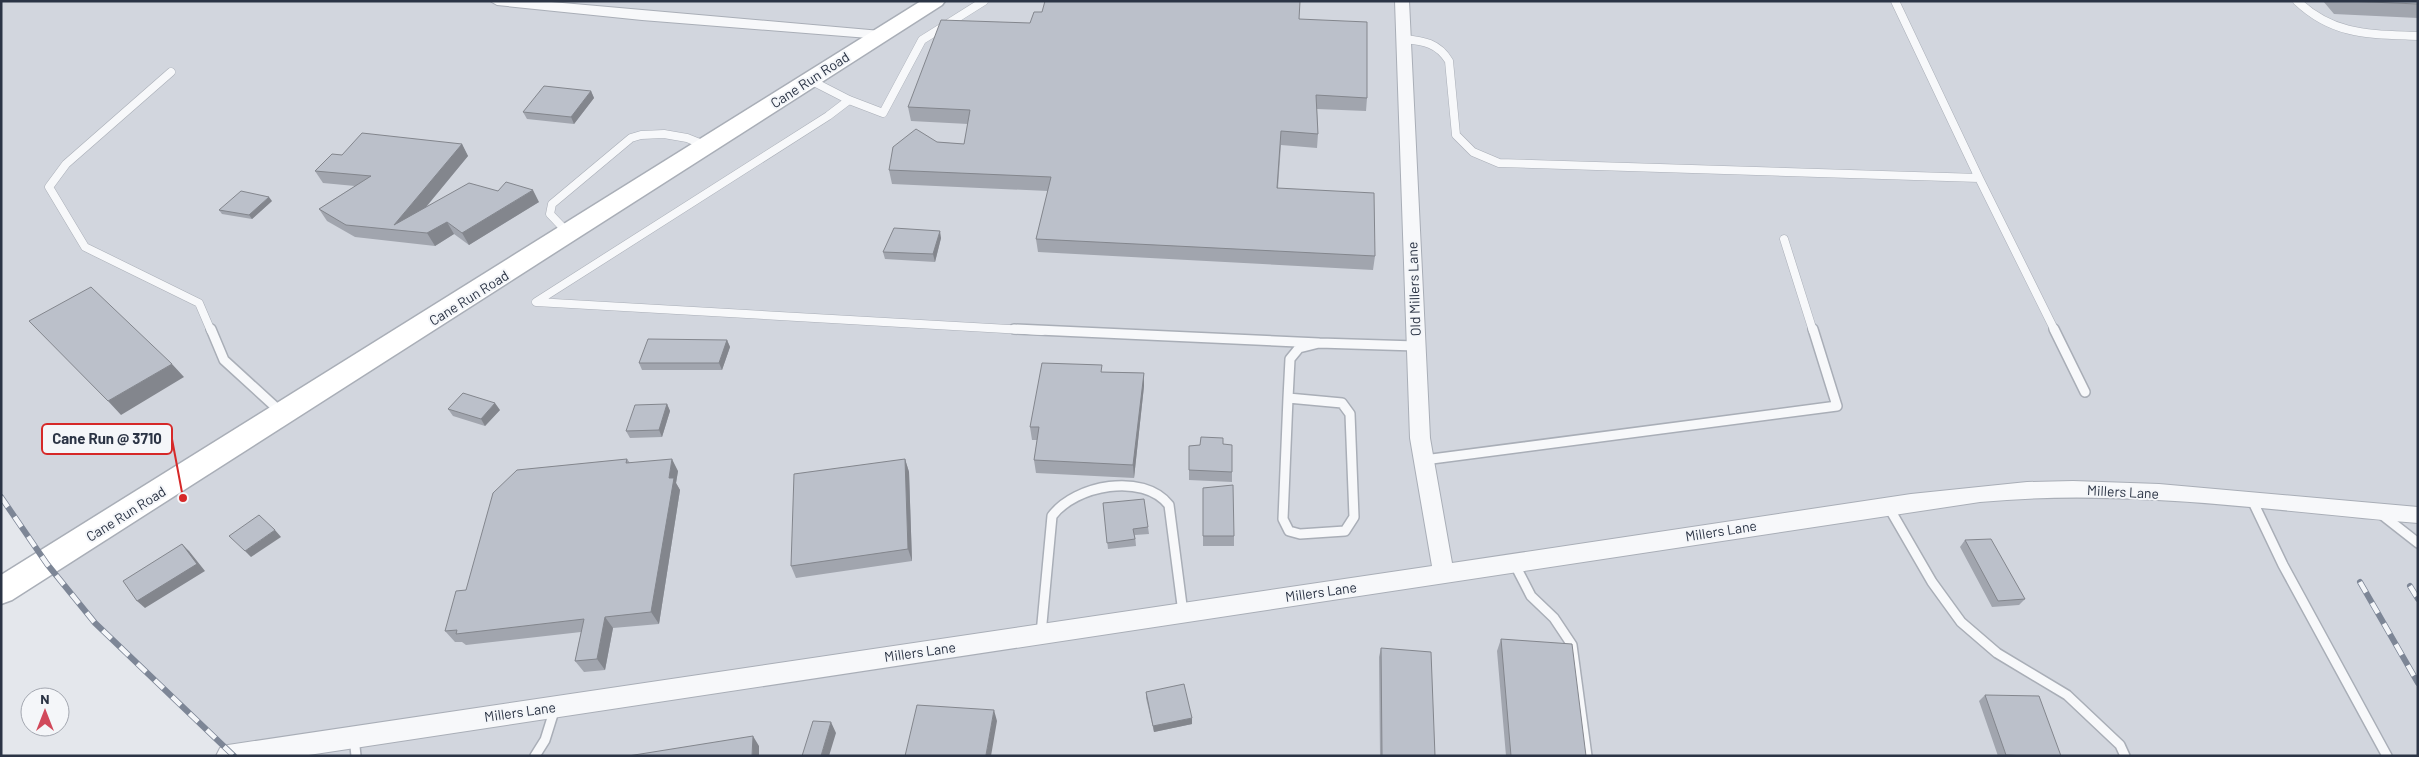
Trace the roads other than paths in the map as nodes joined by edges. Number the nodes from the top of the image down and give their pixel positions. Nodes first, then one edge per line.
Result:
1 (497, 1) edge
2 (934, 1) edge
3 (984, 1) edge
4 (1402, 1) edge
5 (1895, 1) edge
6 (2297, 1) edge
7 (881, 35) junction
8 (2418, 36) edge
9 (1404, 39) junction
10 (171, 72) dead end
11 (810, 80) junction
12 (850, 100) junction
13 (707, 146) junction
14 (1979, 178) junction
15 (569, 234) junction
16 (1784, 239) dead end
17 (1319, 343) junction
18 (1416, 346) junction
19 (2085, 392) dead end
20 (1288, 398) junction
21 (284, 415) junction
22 (1424, 460) junction
23 (2253, 502) junction
24 (1888, 506) junction
25 (2379, 512) junction
26 (2418, 516) edge
27 (2418, 543) edge
28 (1514, 563) junction
29 (1444, 574) junction
30 (1, 592) edge
31 (1183, 613) junction
32 (1041, 634) junction
33 (556, 706) junction
34 (355, 746) edge
35 (228, 756) edge
36 (535, 756) edge
37 (1587, 756) edge
38 (2126, 756) edge
39 (2387, 756) edge

1 - 7 street
2 - 7 main road, Cane Run Road
3 - 12 lane
4 - 9 street, Old Millers Lane
5 - 14 lane
6 - 8 lane
7 - 11 main road, Cane Run Road
9 - 14 lane
9 - 18 street, Old Millers Lane
10 - 21 lane
11 - 12 lane
11 - 13 main road, Cane Run Road
12 - 17 lane
13 - 15 main road, Cane Run Road
13 - 15 lane
14 - 19 lane
15 - 21 main road, Cane Run Road
16 - 22 lane
17 - 18 lane
17 - 20 lane
18 - 22 street, Old Millers Lane
20 - 20 lane
21 - 30 main road, Cane Run Road
22 - 29 street, Old Millers Lane
23 - 24 street, Millers Lane
23 - 25 street, Millers Lane
23 - 39 lane
24 - 28 street, Millers Lane
24 - 38 lane
25 - 26 street, Millers Lane
25 - 27 lane
28 - 29 street, Millers Lane
28 - 37 lane
29 - 31 street, Millers Lane
31 - 32 street, Millers Lane
31 - 32 lane
32 - 33 street, Millers Lane
33 - 34 street, Millers Lane
33 - 36 lane
34 - 35 street, Millers Lane

